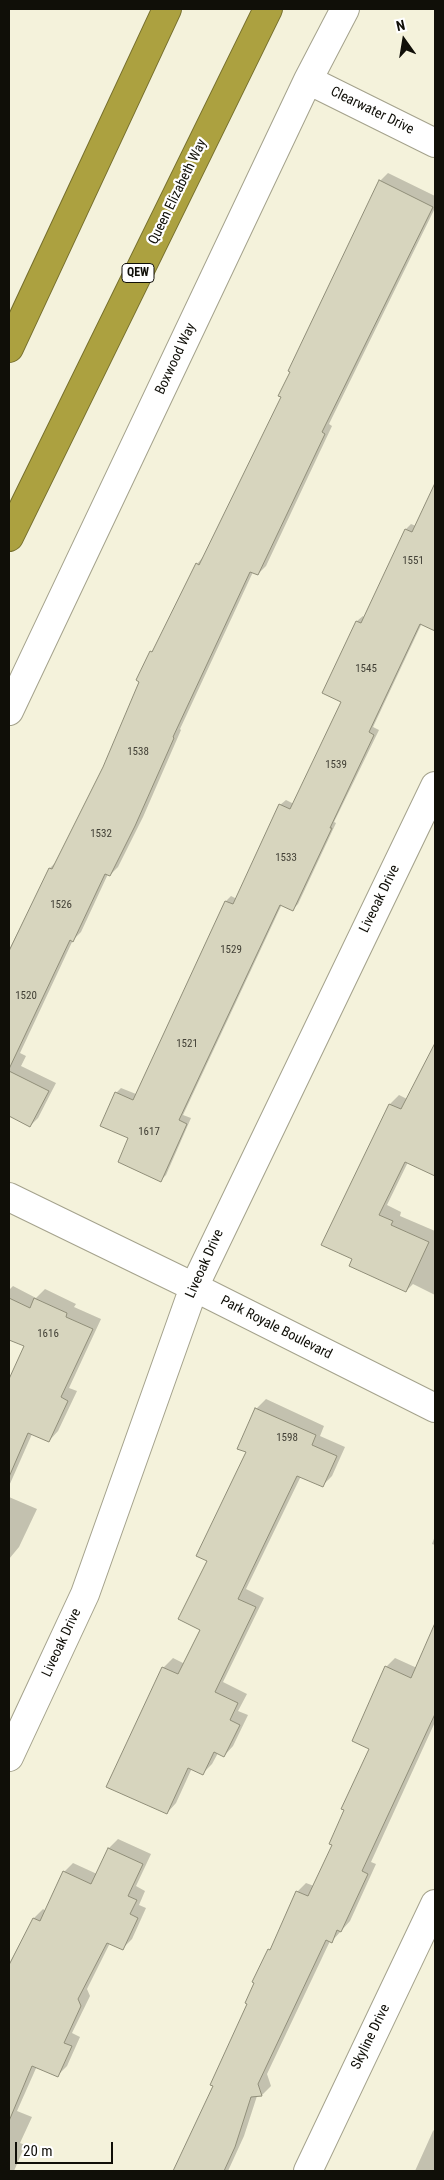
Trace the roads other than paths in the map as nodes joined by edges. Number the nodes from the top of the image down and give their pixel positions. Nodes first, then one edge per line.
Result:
1 (167, 9) edge
2 (268, 9) edge
3 (345, 9) edge
4 (308, 80) junction
5 (435, 143) edge
6 (9, 348) edge
7 (9, 537) edge
8 (9, 711) edge
9 (435, 786) edge
10 (9, 1198) edge
11 (194, 1286) junction
12 (435, 1408) edge
13 (9, 1757) edge
14 (435, 1904) edge
15 (308, 2171) edge

1 - 6 highway
2 - 7 highway, Queen Elizabeth Way / QEW
3 - 4 street, Boxwood Way
4 - 5 street, Clearwater Drive
4 - 8 street, Boxwood Way
9 - 11 street, Liveoak Drive
10 - 11 street, Park Royale Boulevard
11 - 12 street, Park Royale Boulevard
11 - 13 street, Liveoak Drive
14 - 15 street, Skyline Drive

